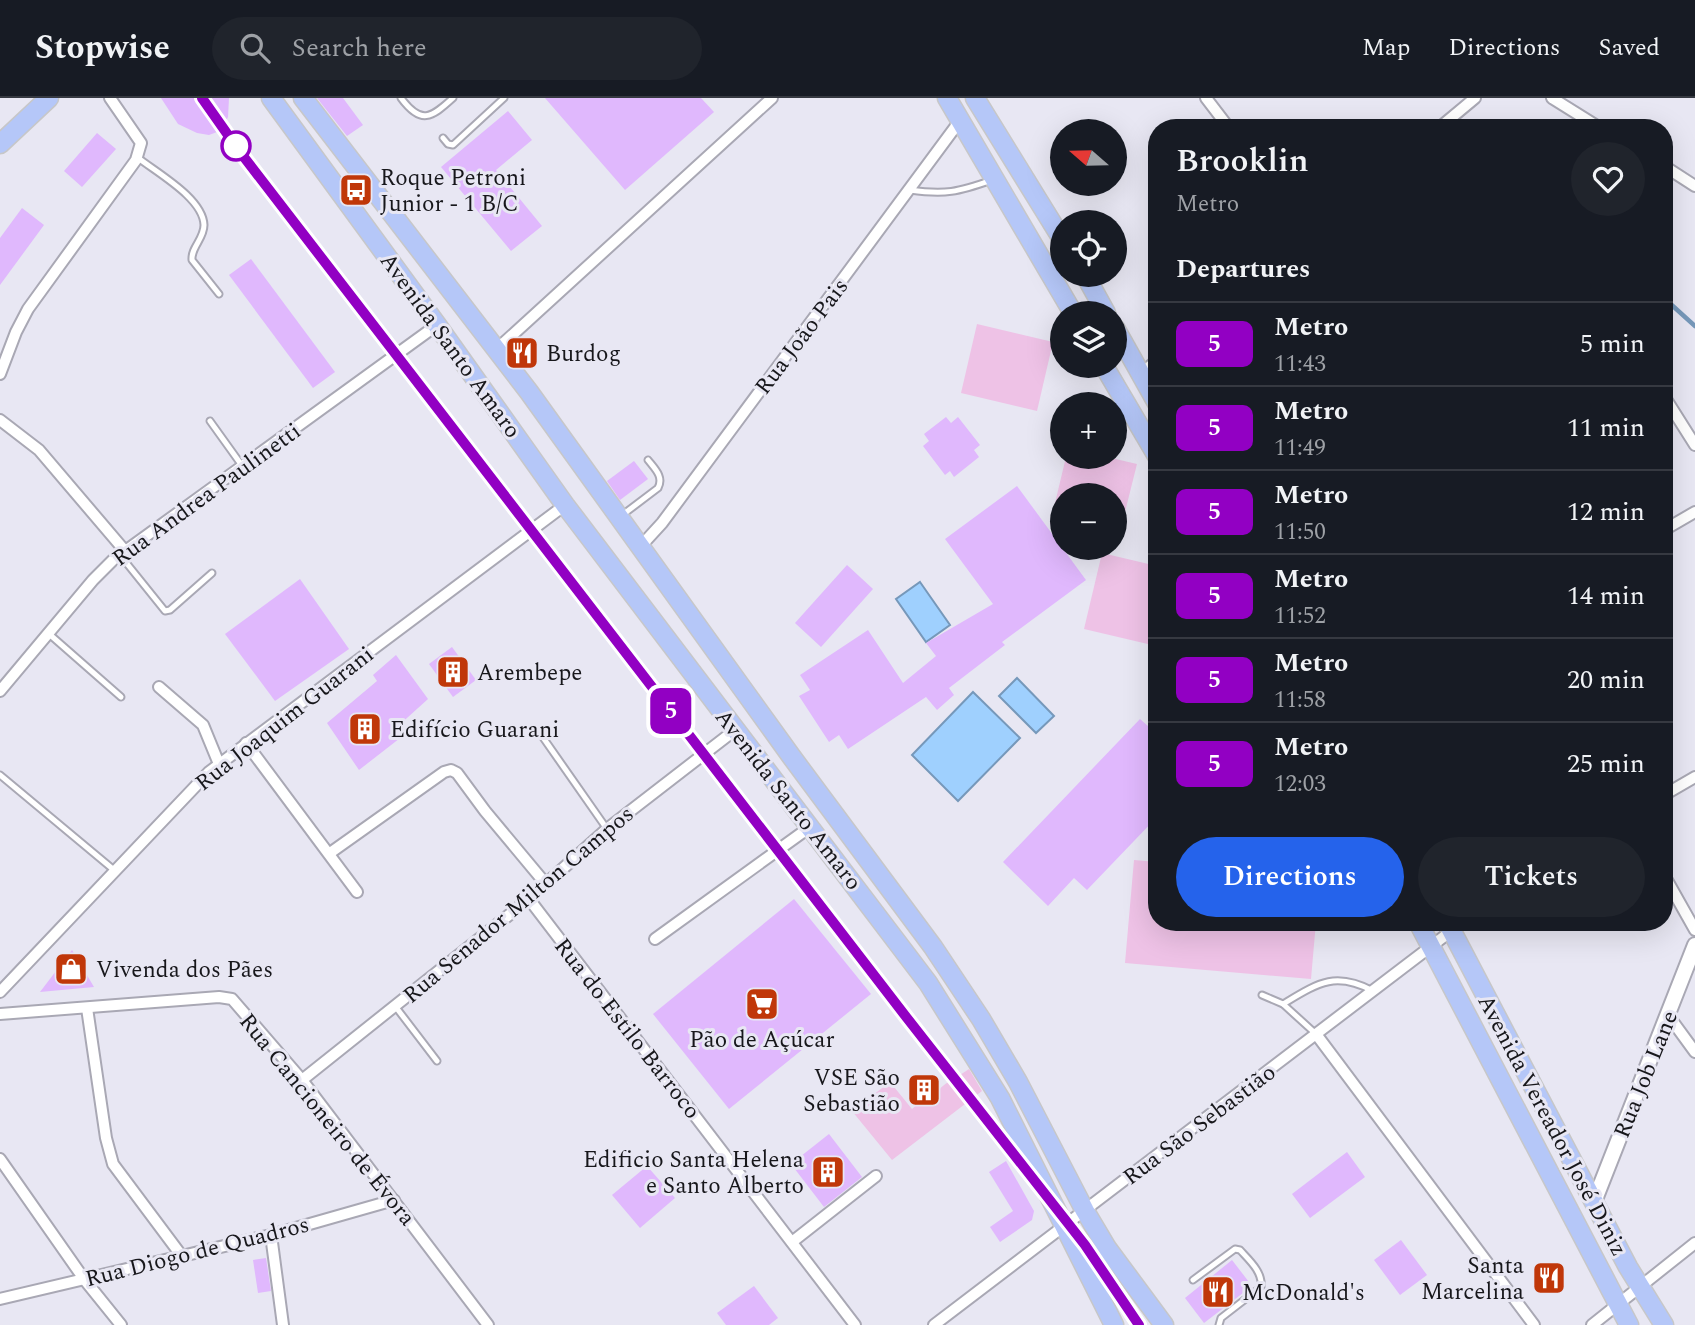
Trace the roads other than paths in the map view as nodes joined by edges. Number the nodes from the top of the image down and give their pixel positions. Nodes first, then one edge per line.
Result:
1 (49, 98) edge
2 (110, 98) edge
3 (271, 98) edge
4 (303, 98) edge
5 (401, 98) edge
6 (453, 98) edge
7 (504, 98) edge
8 (772, 98) edge
9 (947, 98) edge
10 (975, 98) edge
11 (1206, 98) edge
12 (1475, 98) edge
13 (1552, 98) edge
14 (1222, 119) edge
15 (1450, 119) edge
16 (1586, 119) edge
17 (959, 122) junction
18 (443, 138) dead end
19 (0, 144) edge
20 (137, 157) junction
21 (1673, 172) edge
22 (995, 179) junction
23 (1695, 186) edge
24 (909, 190) junction
25 (1050, 220) edge
26 (219, 294) dead end
27 (1066, 301) edge
28 (437, 324) junction
29 (497, 349) junction
30 (1127, 349) edge
31 (1148, 368) edge
32 (0, 374) edge
33 (1141, 374) junction
34 (1111, 378) edge
35 (1148, 386) edge
36 (1673, 410) edge
37 (0, 420) edge
38 (210, 421) dead end
39 (1148, 441) edge
40 (1695, 445) edge
41 (648, 460) dead end
42 (243, 467) junction
43 (565, 505) junction
44 (1695, 512) edge
45 (618, 517) junction
46 (1673, 525) edge
47 (640, 547) junction
48 (122, 553) junction
49 (212, 573) dead end
50 (48, 633) junction
51 (159, 687) dead end
52 (0, 691) edge
53 (121, 697) dead end
54 (735, 730) junction
55 (542, 736) dead end
56 (246, 743) junction
57 (219, 764) junction
58 (0, 775) edge
59 (1695, 777) edge
60 (1673, 790) edge
61 (810, 827) junction
62 (607, 829) junction
63 (330, 853) junction
64 (114, 870) junction
65 (545, 883) junction
66 (1673, 891) edge
67 (357, 892) dead end
68 (529, 899) junction
69 (1695, 930) edge
70 (1423, 931) edge
71 (1447, 931) edge
72 (1456, 931) edge
73 (655, 939) dead end
74 (1695, 945) edge
75 (1432, 947) junction
76 (1373, 991) junction
77 (0, 992) edge
78 (1262, 995) dead end
79 (1283, 1004) junction
80 (395, 1006) junction
81 (88, 1008) junction
82 (0, 1014) edge
83 (1668, 1015) junction
84 (1316, 1034) junction
85 (1695, 1052) edge
86 (437, 1061) dead end
87 (302, 1080) junction
88 (0, 1159) edge
89 (876, 1176) dead end
90 (394, 1200) junction
91 (1594, 1202) junction
92 (1085, 1211) junction
93 (1064, 1227) junction
94 (271, 1235) junction
95 (792, 1242) junction
96 (1695, 1243) edge
97 (181, 1255) junction
98 (84, 1279) junction
99 (1194, 1280) dead end
100 (1640, 1288) junction
101 (0, 1299) edge
102 (1617, 1306) junction
103 (121, 1325) edge
104 (283, 1325) edge
105 (488, 1325) edge
106 (855, 1325) edge
107 (934, 1325) edge
108 (1114, 1325) edge
109 (1164, 1325) edge
110 (1219, 1325) edge
111 (1534, 1325) edge
112 (1592, 1325) edge
113 (1629, 1325) edge
114 (1664, 1325) edge

1 - 19 main road
2 - 20 street
3 - 28 main road, Avenida Santo Amaro
4 - 29 main road, Avenida Santo Amaro
5 - 6 lane
7 - 18 lane
8 - 29 street
9 - 17 main road
10 - 25 main road
11 - 14 street
12 - 15 street
13 - 16 street
17 - 22 main road
17 - 24 street, Rua João Pais
20 - 26 lane
20 - 32 street
21 - 23 street
22 - 24 lane
22 - 27 main road
24 - 47 street, Rua João Pais
28 - 42 street, Rua Andrea Paulinetti
28 - 43 main road, Avenida Santo Amaro
29 - 45 main road, Avenida Santo Amaro
30 - 33 main road
31 - 33 street
33 - 35 main road
34 - 39 main road
36 - 40 street
37 - 48 street
38 - 42 lane
41 - 45 lane
42 - 48 street, Rua Andrea Paulinetti
43 - 54 main road, Avenida Santo Amaro
43 - 56 street, Rua Joaquim Guarani
44 - 46 street
45 - 47 main road, Avenida Santo Amaro
47 - 92 main road, Avenida Santo Amaro
48 - 49 lane
48 - 50 street, Rua Andrea Paulinetti
50 - 52 street, Rua Andrea Paulinetti
50 - 53 lane
51 - 57 street
54 - 61 main road, Avenida Santo Amaro
54 - 62 street, Rua Senador Milton Campos
55 - 62 lane
56 - 57 street, Rua Joaquim Guarani
56 - 63 street
57 - 64 street, Rua Joaquim Guarani
58 - 64 lane
59 - 60 street
61 - 73 street
61 - 93 main road, Avenida Santo Amaro
62 - 65 street, Rua Senador Milton Campos
63 - 65 street
63 - 67 street
64 - 77 street, Rua Joaquim Guarani
65 - 68 street, Rua Senador Milton Campos
66 - 69 street
68 - 80 street, Rua Senador Milton Campos
68 - 95 street, Rua do Estilo Barroco
70 - 75 main road, Avenida Vereador José Diniz
71 - 75 street, Rua São Sebastião
72 - 91 main road, Avenida Vereador José Diniz
74 - 83 street, Rua Job Lane
75 - 76 street, Rua São Sebastião
75 - 102 main road, Avenida Vereador José Diniz
76 - 79 lane
76 - 84 street, Rua São Sebastião
78 - 79 lane
79 - 84 lane
80 - 86 lane
80 - 87 street, Rua Senador Milton Campos
81 - 82 street, Rua Cancioneiro de Évora
81 - 87 street, Rua Cancioneiro de Évora
81 - 97 street
83 - 85 street
83 - 91 street, Rua Job Lane
84 - 92 street, Rua São Sebastião
84 - 111 street
87 - 90 street, Rua Cancioneiro de Évora
88 - 98 street
89 - 95 street
90 - 94 street, Rua Diogo de Quadros
90 - 105 street, Rua Cancioneiro de Évora
91 - 100 main road, Avenida Vereador José Diniz
92 - 93 street, Rua São Sebastião
92 - 109 main road, Avenida Santo Amaro
93 - 107 street, Rua São Sebastião
93 - 108 main road, Avenida Santo Amaro
94 - 97 street, Rua Diogo de Quadros
94 - 104 street
95 - 106 street, Rua do Estilo Barroco
96 - 100 street
97 - 98 street, Rua Diogo de Quadros
98 - 101 street, Rua Diogo de Quadros
98 - 103 street
99 - 110 lane
100 - 102 street
100 - 114 main road, Avenida Vereador José Diniz
102 - 112 street
102 - 113 main road, Avenida Vereador José Diniz

